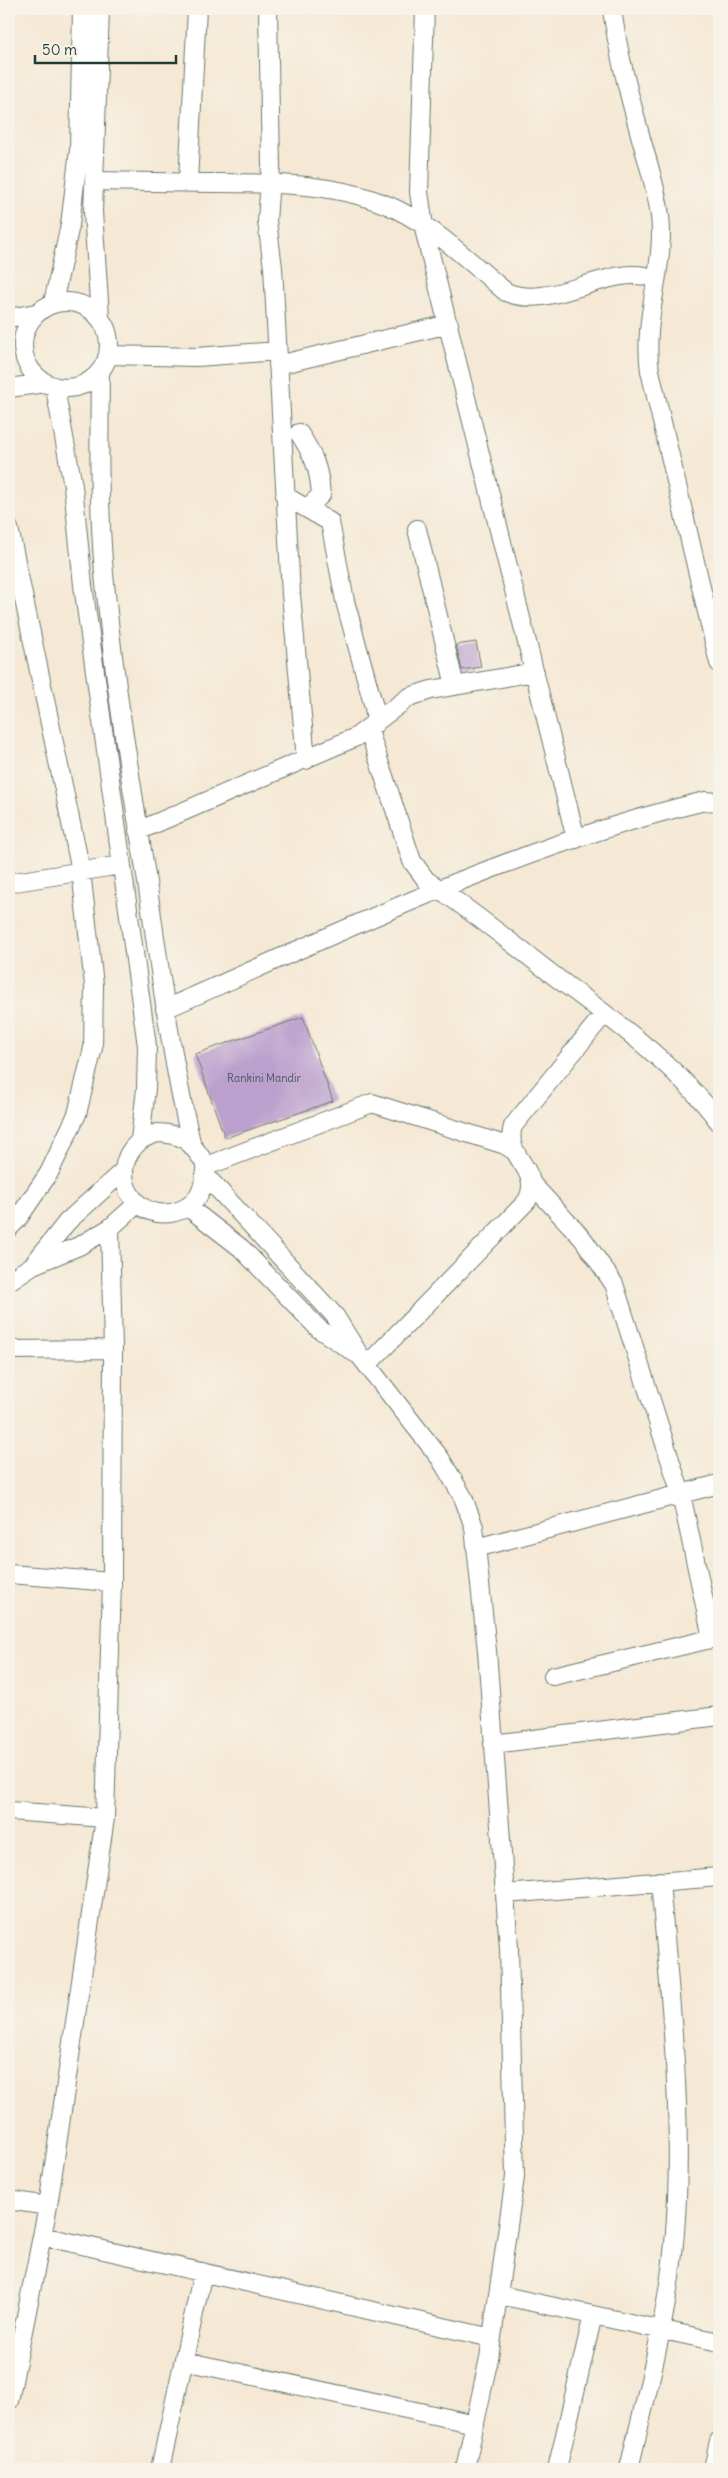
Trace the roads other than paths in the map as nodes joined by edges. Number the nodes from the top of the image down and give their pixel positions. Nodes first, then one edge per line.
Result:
1 (82, 9) edge
2 (100, 9) edge
3 (196, 9) edge
4 (268, 9) edge
5 (425, 9) edge
6 (612, 9) edge
7 (94, 181) junction
8 (188, 182) junction
9 (270, 183) junction
10 (424, 224) junction
11 (655, 279) junction
12 (53, 303) junction
13 (36, 313) junction
14 (100, 317) junction
15 (9, 318) edge
16 (449, 324) junction
17 (109, 355) junction
18 (278, 358) junction
19 (100, 373) junction
20 (50, 385) junction
21 (9, 388) edge
22 (299, 433) dead end
23 (285, 496) junction
24 (307, 508) junction
25 (9, 528) edge
26 (417, 529) dead end
27 (719, 663) edge
28 (535, 672) junction
29 (455, 686) junction
30 (372, 726) junction
31 (306, 760) junction
32 (719, 802) edge
33 (138, 831) junction
34 (576, 839) junction
35 (121, 865) junction
36 (81, 871) junction
37 (9, 884) edge
38 (439, 889) junction
39 (165, 1009) junction
40 (604, 1014) junction
41 (719, 1122) edge
42 (140, 1140) junction
43 (191, 1142) junction
44 (513, 1150) junction
45 (123, 1171) junction
46 (206, 1171) junction
47 (533, 1185) junction
48 (137, 1204) junction
49 (188, 1207) junction
50 (9, 1228) edge
51 (110, 1228) junction
52 (33, 1265) junction
53 (9, 1281) edge
54 (113, 1349) junction
55 (9, 1350) edge
56 (364, 1361) junction
57 (719, 1484) edge
58 (681, 1494) junction
59 (476, 1548) junction
60 (9, 1574) edge
61 (112, 1582) junction
62 (716, 1638) edge
63 (552, 1676) dead end
64 (719, 1716) edge
65 (494, 1744) junction
66 (9, 1810) edge
67 (105, 1818) junction
68 (719, 1877) edge
69 (660, 1882) junction
70 (505, 1894) junction
71 (9, 2200) edge
72 (48, 2206) junction
73 (42, 2236) junction
74 (204, 2272) junction
75 (499, 2295) junction
76 (593, 2316) junction
77 (662, 2330) junction
78 (492, 2338) junction
79 (719, 2342) edge
80 (184, 2361) junction
81 (9, 2401) edge
82 (475, 2424) junction
83 (719, 2441) edge
84 (160, 2469) edge
85 (465, 2469) edge
86 (557, 2469) edge
87 (629, 2469) edge
88 (713, 2469) edge

1 - 12 street
2 - 7 street
3 - 8 street
4 - 9 street
5 - 10 street
6 - 11 street
7 - 8 street
7 - 14 street
8 - 9 street
9 - 10 street
9 - 18 street
10 - 11 street
10 - 16 street
11 - 27 street
12 - 13 street
12 - 14 street
13 - 15 street
13 - 20 street
14 - 17 street
16 - 18 street
16 - 28 street
17 - 18 street
17 - 19 street
18 - 23 street
19 - 20 street
19 - 33 street
20 - 21 street
20 - 35 street
22 - 24 street
23 - 24 street
23 - 31 street
24 - 30 street
25 - 36 street
26 - 29 street
28 - 29 street
28 - 34 street
29 - 30 street
30 - 31 street
30 - 38 street
31 - 33 street
32 - 34 street
33 - 39 street
34 - 38 street
35 - 36 street
35 - 42 street
36 - 37 street
36 - 50 street
38 - 39 street
38 - 40 street
39 - 43 street
40 - 41 street
40 - 44 street
42 - 43 street
42 - 45 street
43 - 46 street
44 - 46 street
44 - 47 street
45 - 48 street
45 - 52 street
46 - 49 street
46 - 56 street
47 - 56 street
47 - 58 street
48 - 49 street
48 - 51 street
49 - 56 street
51 - 52 street
51 - 54 street
52 - 53 street
54 - 55 street
54 - 61 street
56 - 59 street
57 - 58 street
58 - 59 street
58 - 62 street
59 - 65 street
60 - 61 street
61 - 67 street
62 - 63 street
64 - 65 street
65 - 70 street
66 - 67 street
67 - 72 street
68 - 69 street
69 - 70 street
69 - 77 street
70 - 75 street
71 - 72 street
72 - 73 street
73 - 74 street
73 - 81 street
74 - 78 street
74 - 80 street
75 - 76 street
75 - 78 street
76 - 77 street
76 - 86 street
77 - 79 street
77 - 87 street
78 - 82 street
80 - 82 street
80 - 84 street
82 - 85 street
83 - 88 street

